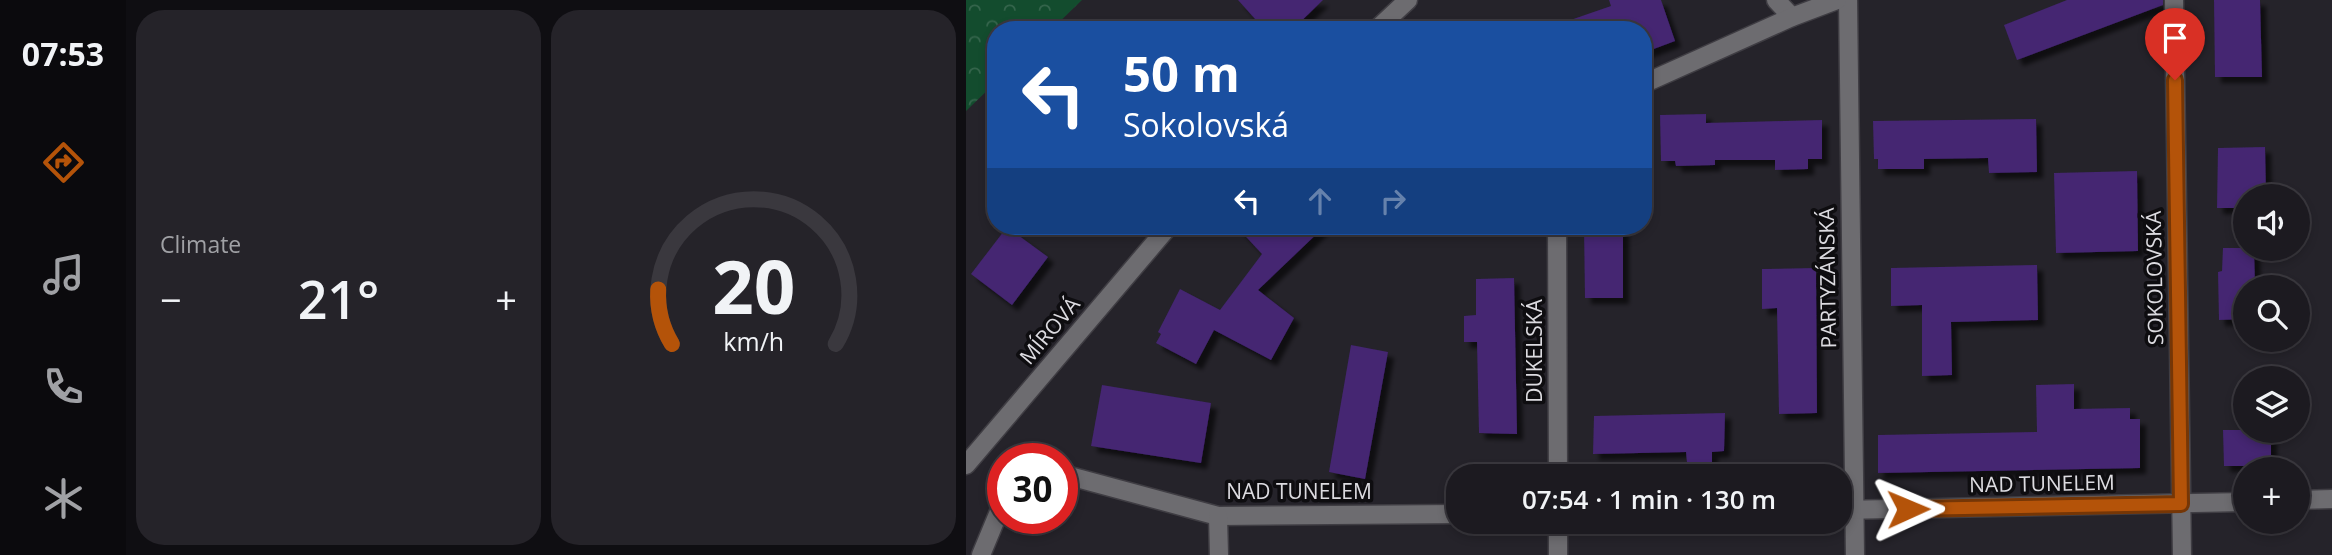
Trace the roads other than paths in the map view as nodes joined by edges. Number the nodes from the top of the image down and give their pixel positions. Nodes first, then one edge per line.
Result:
1 (1408, 0) edge
2 (1776, 0) edge
3 (1837, 0) edge
4 (1848, 0) edge
5 (2174, 0) edge
6 (1792, 17) junction
7 (1386, 21) edge
8 (1652, 80) edge
9 (1161, 235) edge
10 (1557, 235) edge
11 (1558, 464) edge
12 (1847, 464) edge
13 (966, 465) edge
14 (1078, 478) edge
15 (2332, 499) edge
16 (2310, 500) edge
17 (2233, 502) edge
18 (2181, 504) junction
19 (1852, 510) edge
20 (1446, 514) edge
21 (1218, 516) junction
22 (990, 534) edge
23 (1558, 534) edge
24 (1851, 534) edge
25 (981, 555) edge
26 (1219, 555) edge
27 (1558, 555) edge
28 (1855, 555) edge
29 (2182, 555) edge

1 - 7 street
2 - 6 street
3 - 6 street
4 - 12 street, PARTYZÁNSKÁ
5 - 18 street, SOKOLOVSKÁ
6 - 8 street
9 - 13 street, MÍROVÁ
10 - 11 street, DUKELSKÁ
14 - 21 street, NAD TUNELEM
15 - 16 street
17 - 18 street, NAD TUNELEM
18 - 19 street, NAD TUNELEM
18 - 29 street, SOKOLOVSKÁ
20 - 21 street, NAD TUNELEM
21 - 26 street
22 - 25 street
23 - 27 street
24 - 28 street, PARTYZÁNSKÁ

